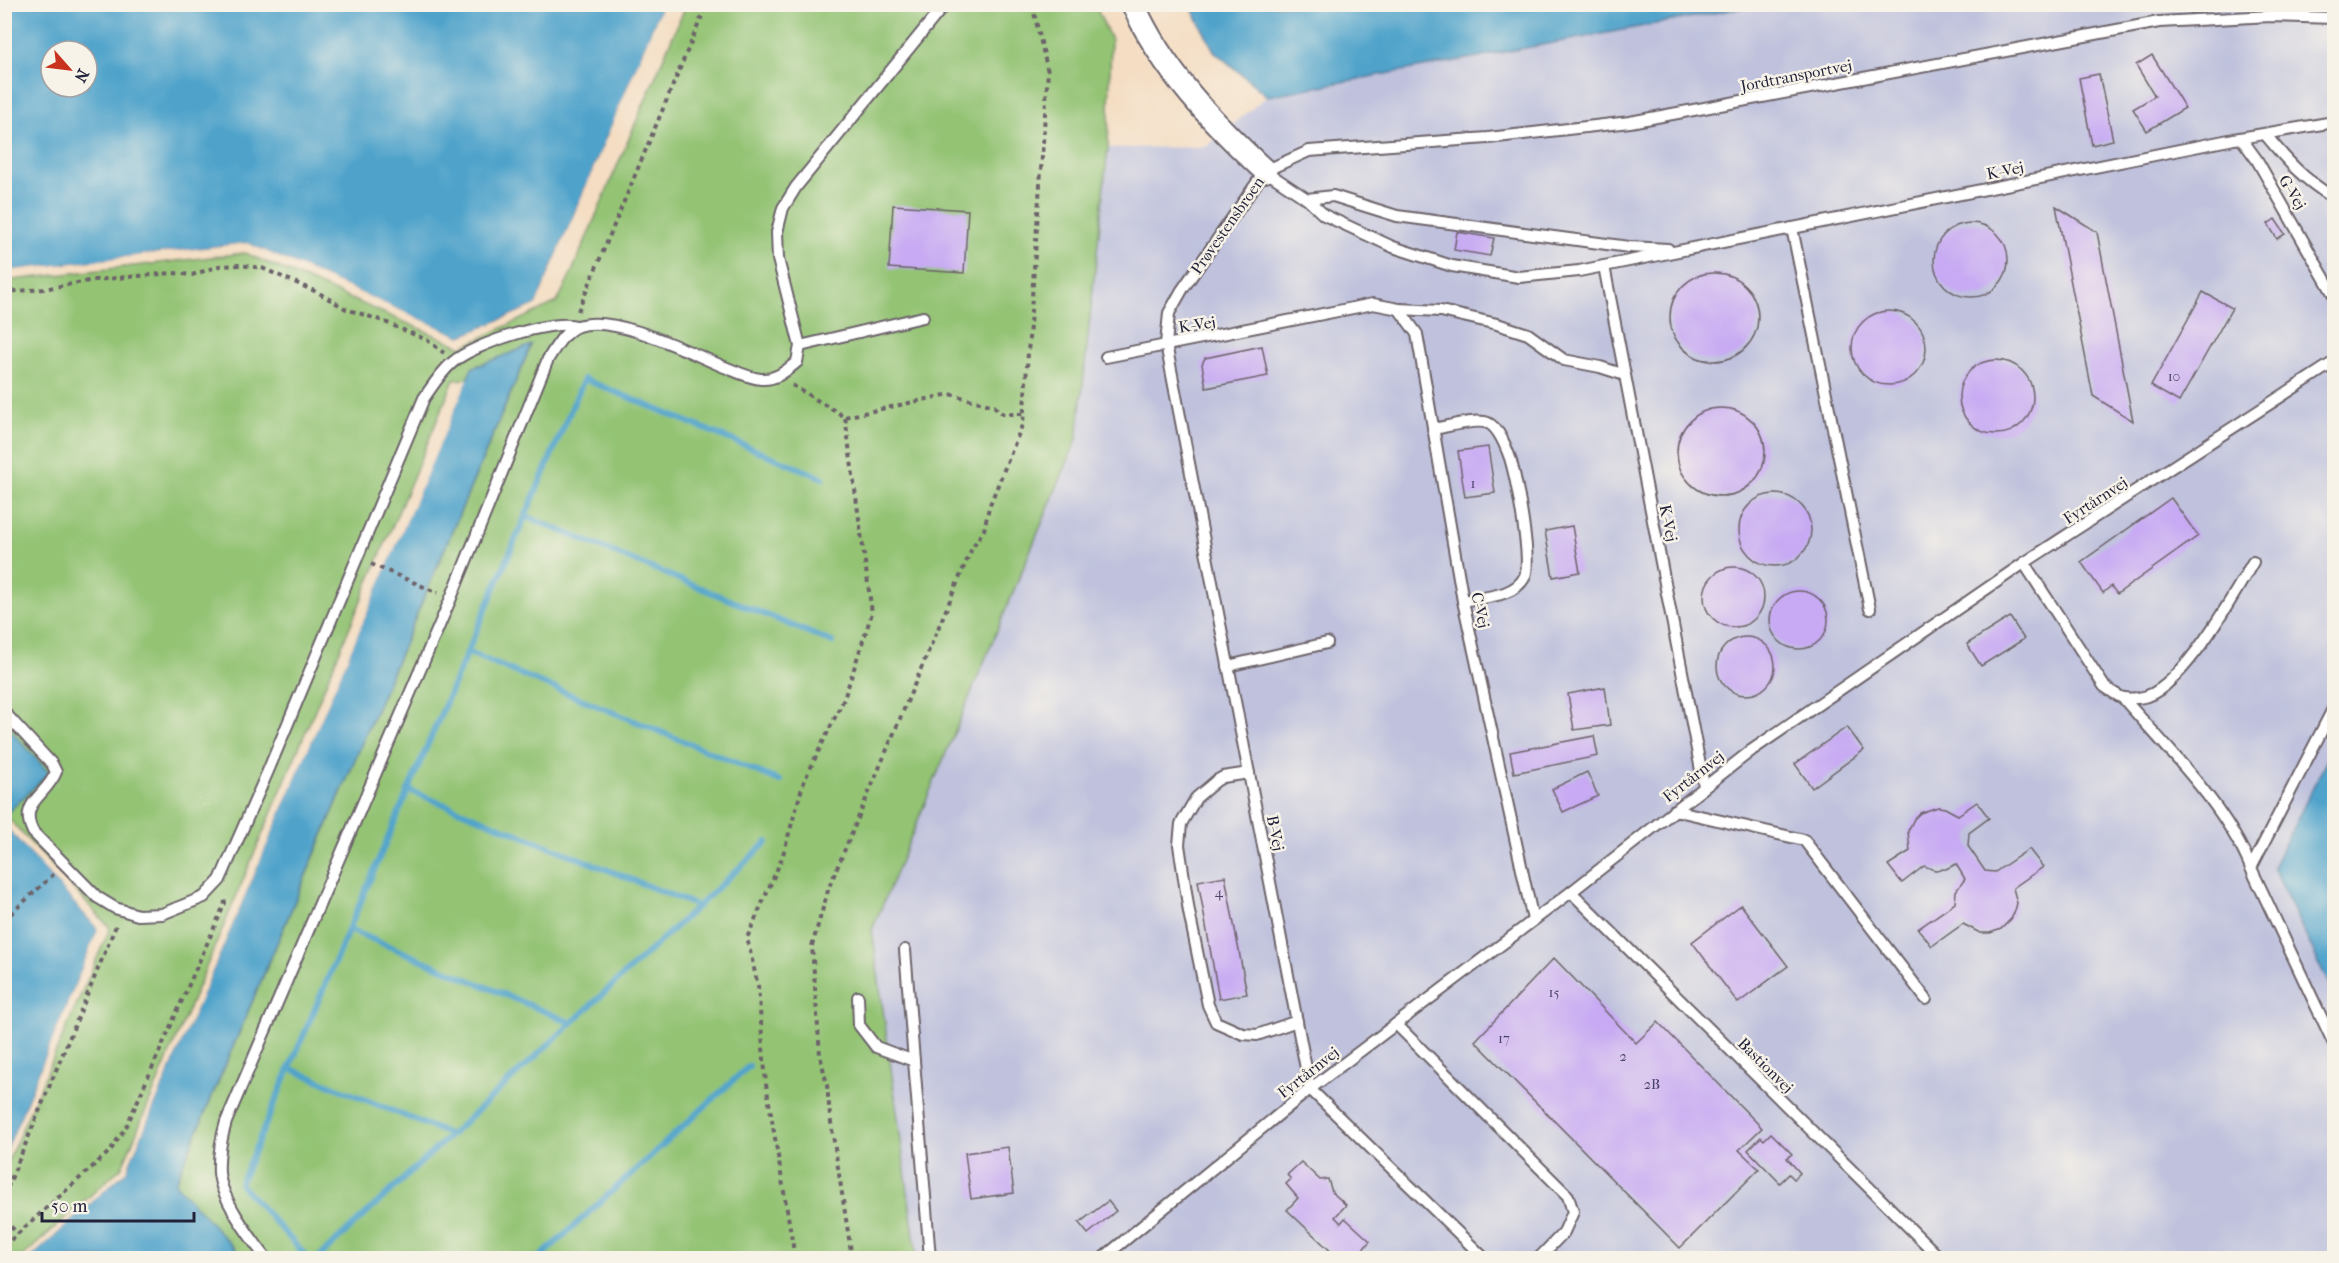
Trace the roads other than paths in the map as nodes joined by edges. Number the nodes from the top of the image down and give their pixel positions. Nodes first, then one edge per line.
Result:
1 (945, 4) edge
2 (1133, 4) edge
3 (2334, 18) edge
4 (2334, 122) edge
5 (2265, 134) junction
6 (2241, 138) junction
7 (1265, 171) junction
8 (2334, 198) edge
9 (1307, 199) junction
10 (1792, 228) junction
11 (1682, 250) junction
12 (1604, 266) junction
13 (2334, 295) edge
14 (1399, 309) junction
15 (923, 317) dead end
16 (577, 326) junction
17 (1166, 344) junction
18 (800, 346) junction
19 (1106, 357) dead end
20 (2334, 362) edge
21 (1625, 375) junction
22 (1433, 429) junction
23 (2253, 562) dead end
24 (2024, 563) junction
25 (1463, 601) junction
26 (1870, 609) dead end
27 (1327, 643) dead end
28 (1228, 666) junction
29 (2123, 698) junction
30 (2334, 707) edge
31 (4, 712) edge
32 (1249, 773) junction
33 (1704, 786) junction
34 (1674, 810) junction
35 (2251, 868) junction
36 (1571, 892) junction
37 (1533, 920) junction
38 (905, 950) dead end
39 (858, 997) dead end
40 (1926, 999) dead end
41 (1297, 1021) junction
42 (1396, 1024) junction
43 (2334, 1044) edge
44 (914, 1061) junction
45 (1310, 1089) junction
46 (266, 1258) edge
47 (930, 1258) edge
48 (1103, 1258) edge
49 (1484, 1258) edge
50 (1539, 1258) edge
51 (1940, 1258) edge

1 - 18 lane
2 - 7 street, Prøvestensbroen
3 - 7 lane, Jordtransportvej
4 - 5 lane, K-Vej
5 - 6 lane, K-Vej
5 - 8 lane
6 - 10 lane, K-Vej
6 - 13 lane, G-Vej
7 - 9 lane, K-Vej
7 - 17 lane, Prøvestensbroen
9 - 11 lane, K-Vej
9 - 12 lane, K-Vej
10 - 11 lane, K-Vej
10 - 26 lane
11 - 12 lane, K-Vej
12 - 21 lane, K-Vej
14 - 17 lane, K-Vej
14 - 21 lane, K-Vej
14 - 22 lane, C-Vej
15 - 18 lane
16 - 18 lane
16 - 31 lane
16 - 46 lane
17 - 19 lane, K-Vej
17 - 28 lane, B-Vej
20 - 24 lane, Fyrtårnvej
21 - 33 lane, K-Vej
22 - 25 lane, C-Vej
22 - 25 lane
23 - 29 lane
24 - 29 lane
24 - 33 lane, Fyrtårnvej
25 - 37 lane, C-Vej
27 - 28 lane
28 - 32 lane, B-Vej
29 - 35 lane
30 - 35 lane
32 - 41 lane, B-Vej
32 - 41 lane
33 - 34 lane, Fyrtårnvej
34 - 36 lane, Fyrtårnvej
34 - 40 lane
35 - 43 lane
36 - 37 lane, Fyrtårnvej
36 - 51 lane, Bastionvej
37 - 42 lane, Fyrtårnvej
38 - 44 lane
39 - 44 lane
41 - 45 lane, B-Vej
42 - 45 lane, Fyrtårnvej
42 - 50 lane
44 - 47 lane
45 - 48 lane, Fyrtårnvej
45 - 49 lane

